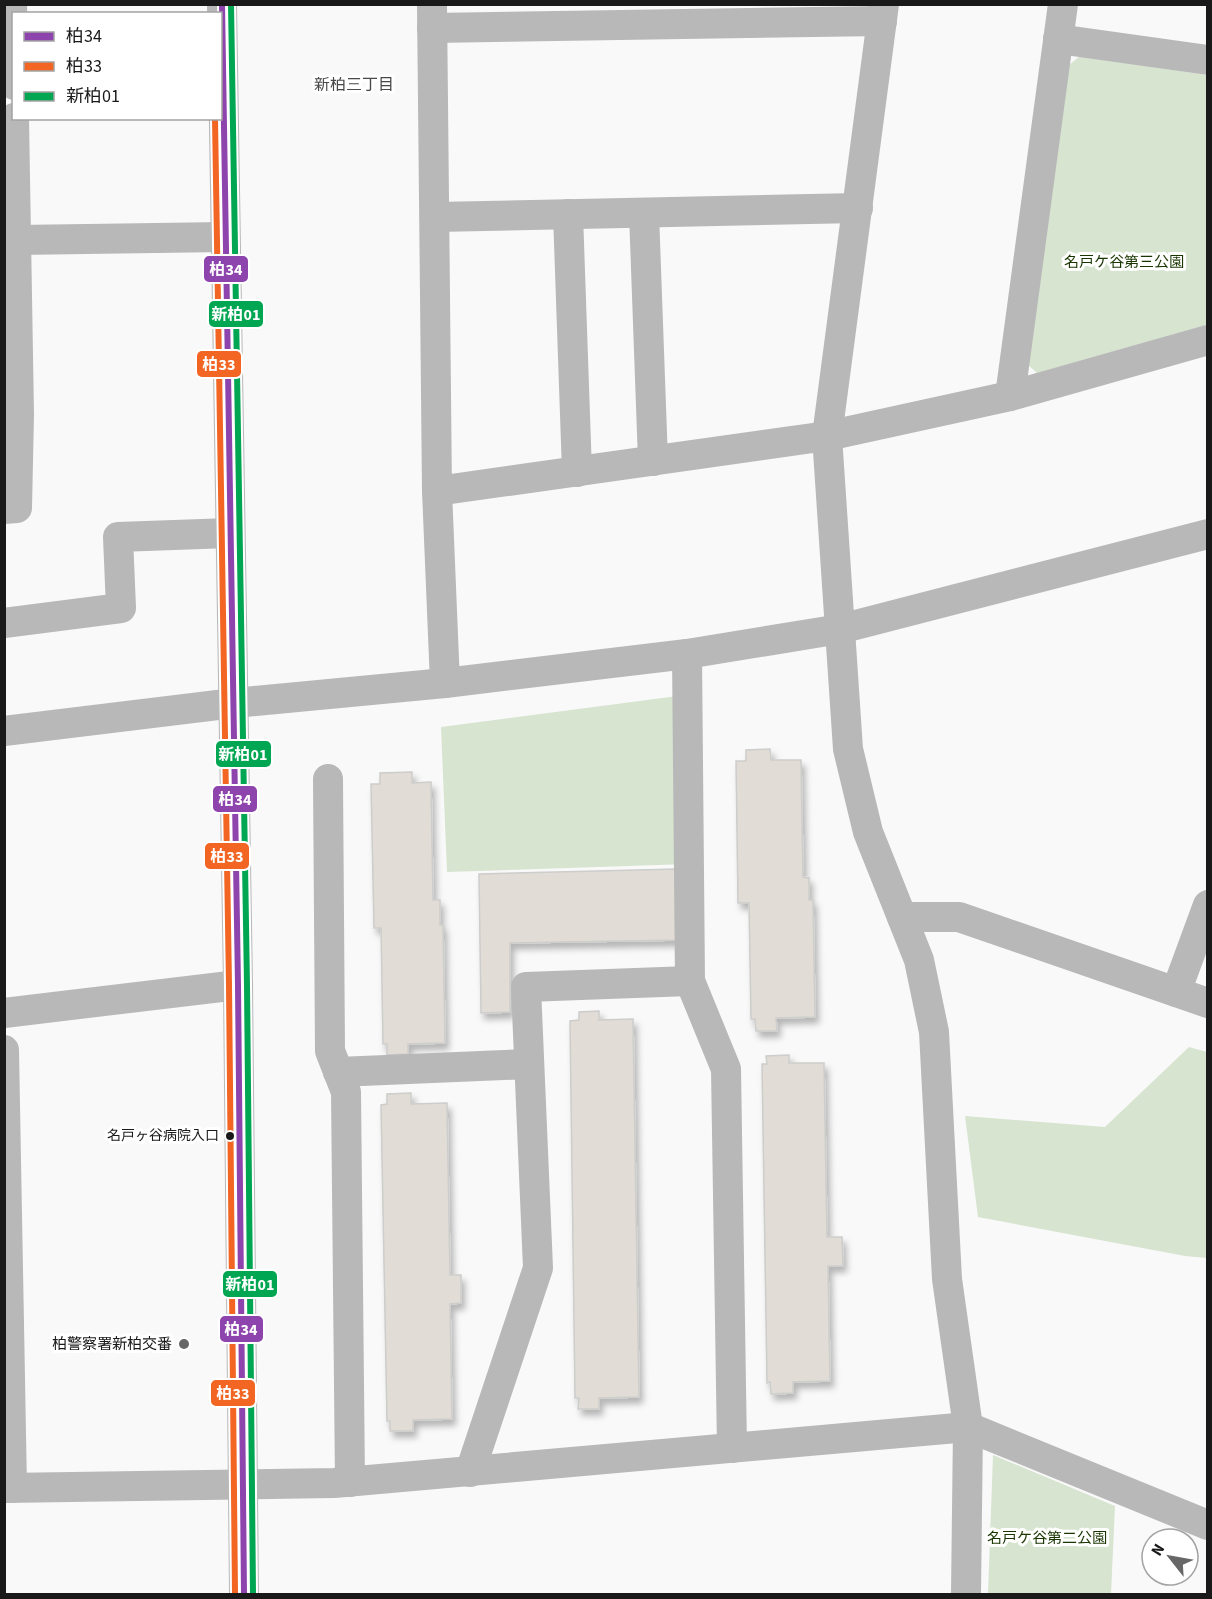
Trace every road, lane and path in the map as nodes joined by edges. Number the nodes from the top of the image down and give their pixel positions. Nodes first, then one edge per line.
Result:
1 (222, 4) edge
2 (1063, 4) edge
3 (883, 13) edge
4 (754, 14) edge
5 (591, 15) edge
6 (432, 16) edge
7 (1058, 39) junction
8 (1208, 60) edge
9 (14, 120) edge
10 (858, 208) junction
11 (644, 213) junction
12 (568, 214) junction
13 (435, 217) junction
14 (225, 237) junction
15 (17, 240) junction
16 (1208, 340) edge
17 (1010, 396) junction
18 (827, 436) junction
19 (653, 461) junction
20 (577, 471) junction
21 (437, 491) junction
22 (4, 509) edge
23 (230, 533) junction
24 (1208, 534) edge
25 (4, 623) edge
26 (840, 628) junction
27 (687, 654) junction
28 (445, 683) junction
29 (234, 703) junction
30 (4, 731) edge
31 (328, 779) dead end
32 (1208, 905) edge
33 (902, 917) junction
34 (690, 981) junction
35 (238, 986) junction
36 (1176, 992) junction
37 (1208, 1003) edge
38 (4, 1013) edge
39 (4, 1050) edge
40 (530, 1064) junction
41 (338, 1072) junction
42 (968, 1428) junction
43 (732, 1448) junction
44 (470, 1472) junction
45 (350, 1482) junction
46 (242, 1483) junction
47 (8, 1488) edge
48 (1208, 1526) edge
49 (244, 1594) edge
50 (966, 1594) edge

1 - 14 street
2 - 7 street
3 - 4 street
3 - 10 street
4 - 5 street
5 - 6 street
6 - 13 street
7 - 8 street
7 - 17 street
9 - 15 street
10 - 11 street
10 - 18 street
11 - 12 street
11 - 19 street
12 - 13 street
12 - 20 street
13 - 21 street
14 - 15 street
14 - 23 street
15 - 22 street
16 - 17 street
17 - 18 street
18 - 19 street
18 - 26 street
19 - 20 street
20 - 21 street
21 - 28 street
23 - 25 street
23 - 29 street
24 - 26 street
26 - 27 street
26 - 33 street
27 - 28 street
27 - 34 street
28 - 29 street
29 - 30 street
29 - 35 street
31 - 41 street
32 - 36 street
33 - 36 street
33 - 42 street
34 - 40 street
34 - 43 street
35 - 38 street
35 - 46 street
36 - 37 street
39 - 47 street
40 - 41 street
40 - 44 street
41 - 45 street
42 - 43 street
42 - 48 street
42 - 50 street
43 - 44 street
44 - 45 street
45 - 46 street
46 - 47 street
46 - 49 street

